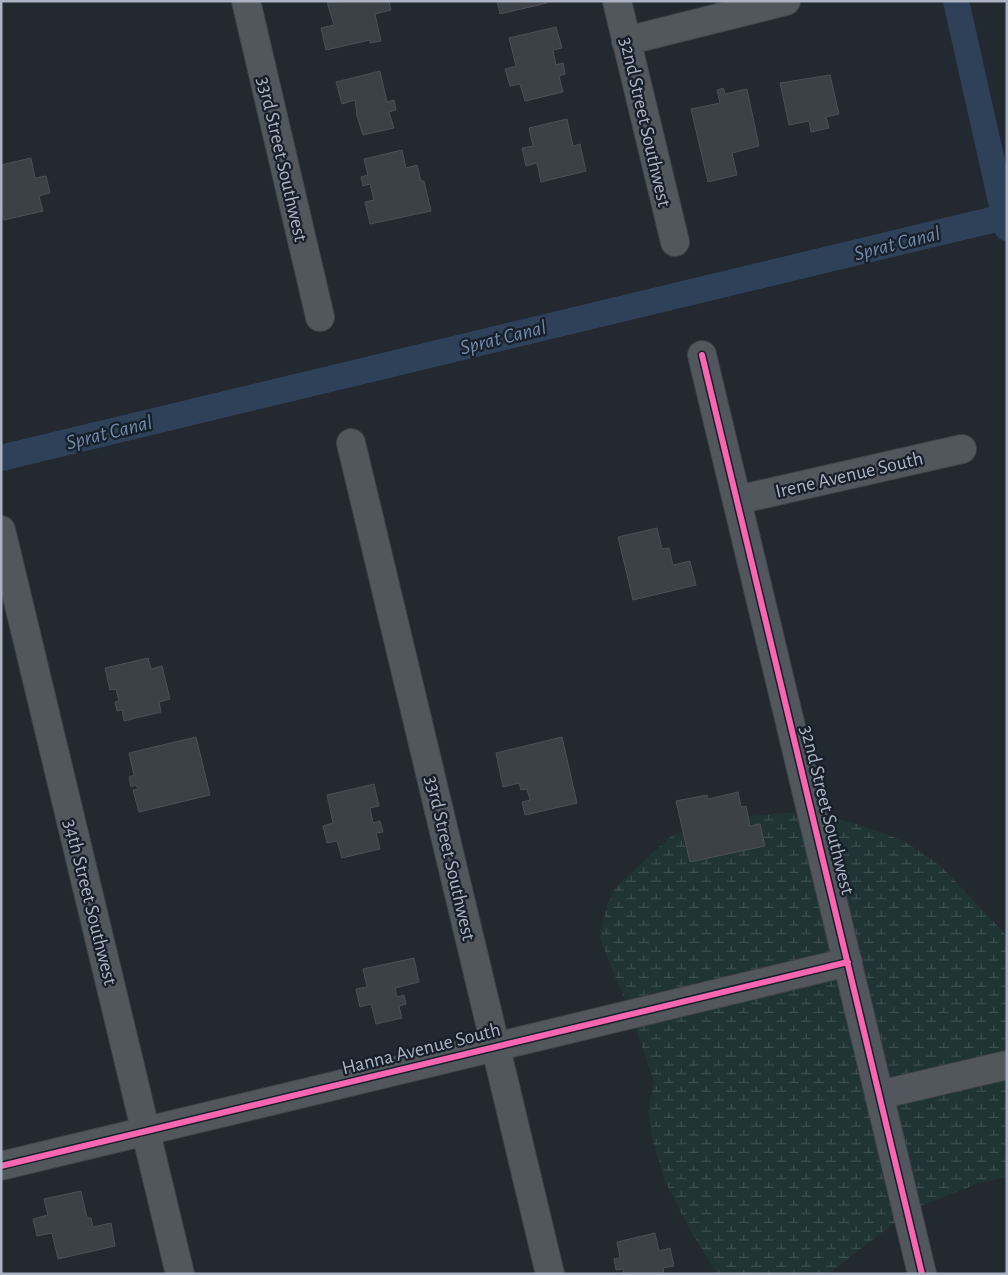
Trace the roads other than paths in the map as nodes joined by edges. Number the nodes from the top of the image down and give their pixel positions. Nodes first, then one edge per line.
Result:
1 (246, 1) edge
2 (617, 1) edge
3 (786, 1) edge
4 (626, 41) junction
5 (674, 242) dead end
6 (320, 317) dead end
7 (702, 355) dead end
8 (351, 443) dead end
9 (962, 449) dead end
10 (737, 500) junction
11 (1, 530) edge
12 (848, 962) junction
13 (496, 1047) junction
14 (1007, 1065) edge
15 (879, 1095) junction
16 (146, 1131) junction
17 (1, 1166) edge
18 (180, 1274) edge
19 (550, 1274) edge
20 (922, 1274) edge

1 - 6 street, 33rd Street Southwest
2 - 4 street, 32nd Street Southwest
3 - 4 street
4 - 5 street, 32nd Street Southwest
7 - 10 street, 32nd Street Southwest
8 - 13 street, 33rd Street Southwest
9 - 10 street, Irene Avenue South
10 - 12 street, 32nd Street Southwest
11 - 16 street, 34th Street Southwest
12 - 13 street, Hanna Avenue South
12 - 15 street, 32nd Street Southwest
13 - 16 street, Hanna Avenue South
13 - 19 street, 33rd Street Southwest
14 - 15 street
15 - 20 street, 32nd Street Southwest
16 - 17 street, Hanna Avenue South
16 - 18 street, 34th Street Southwest

